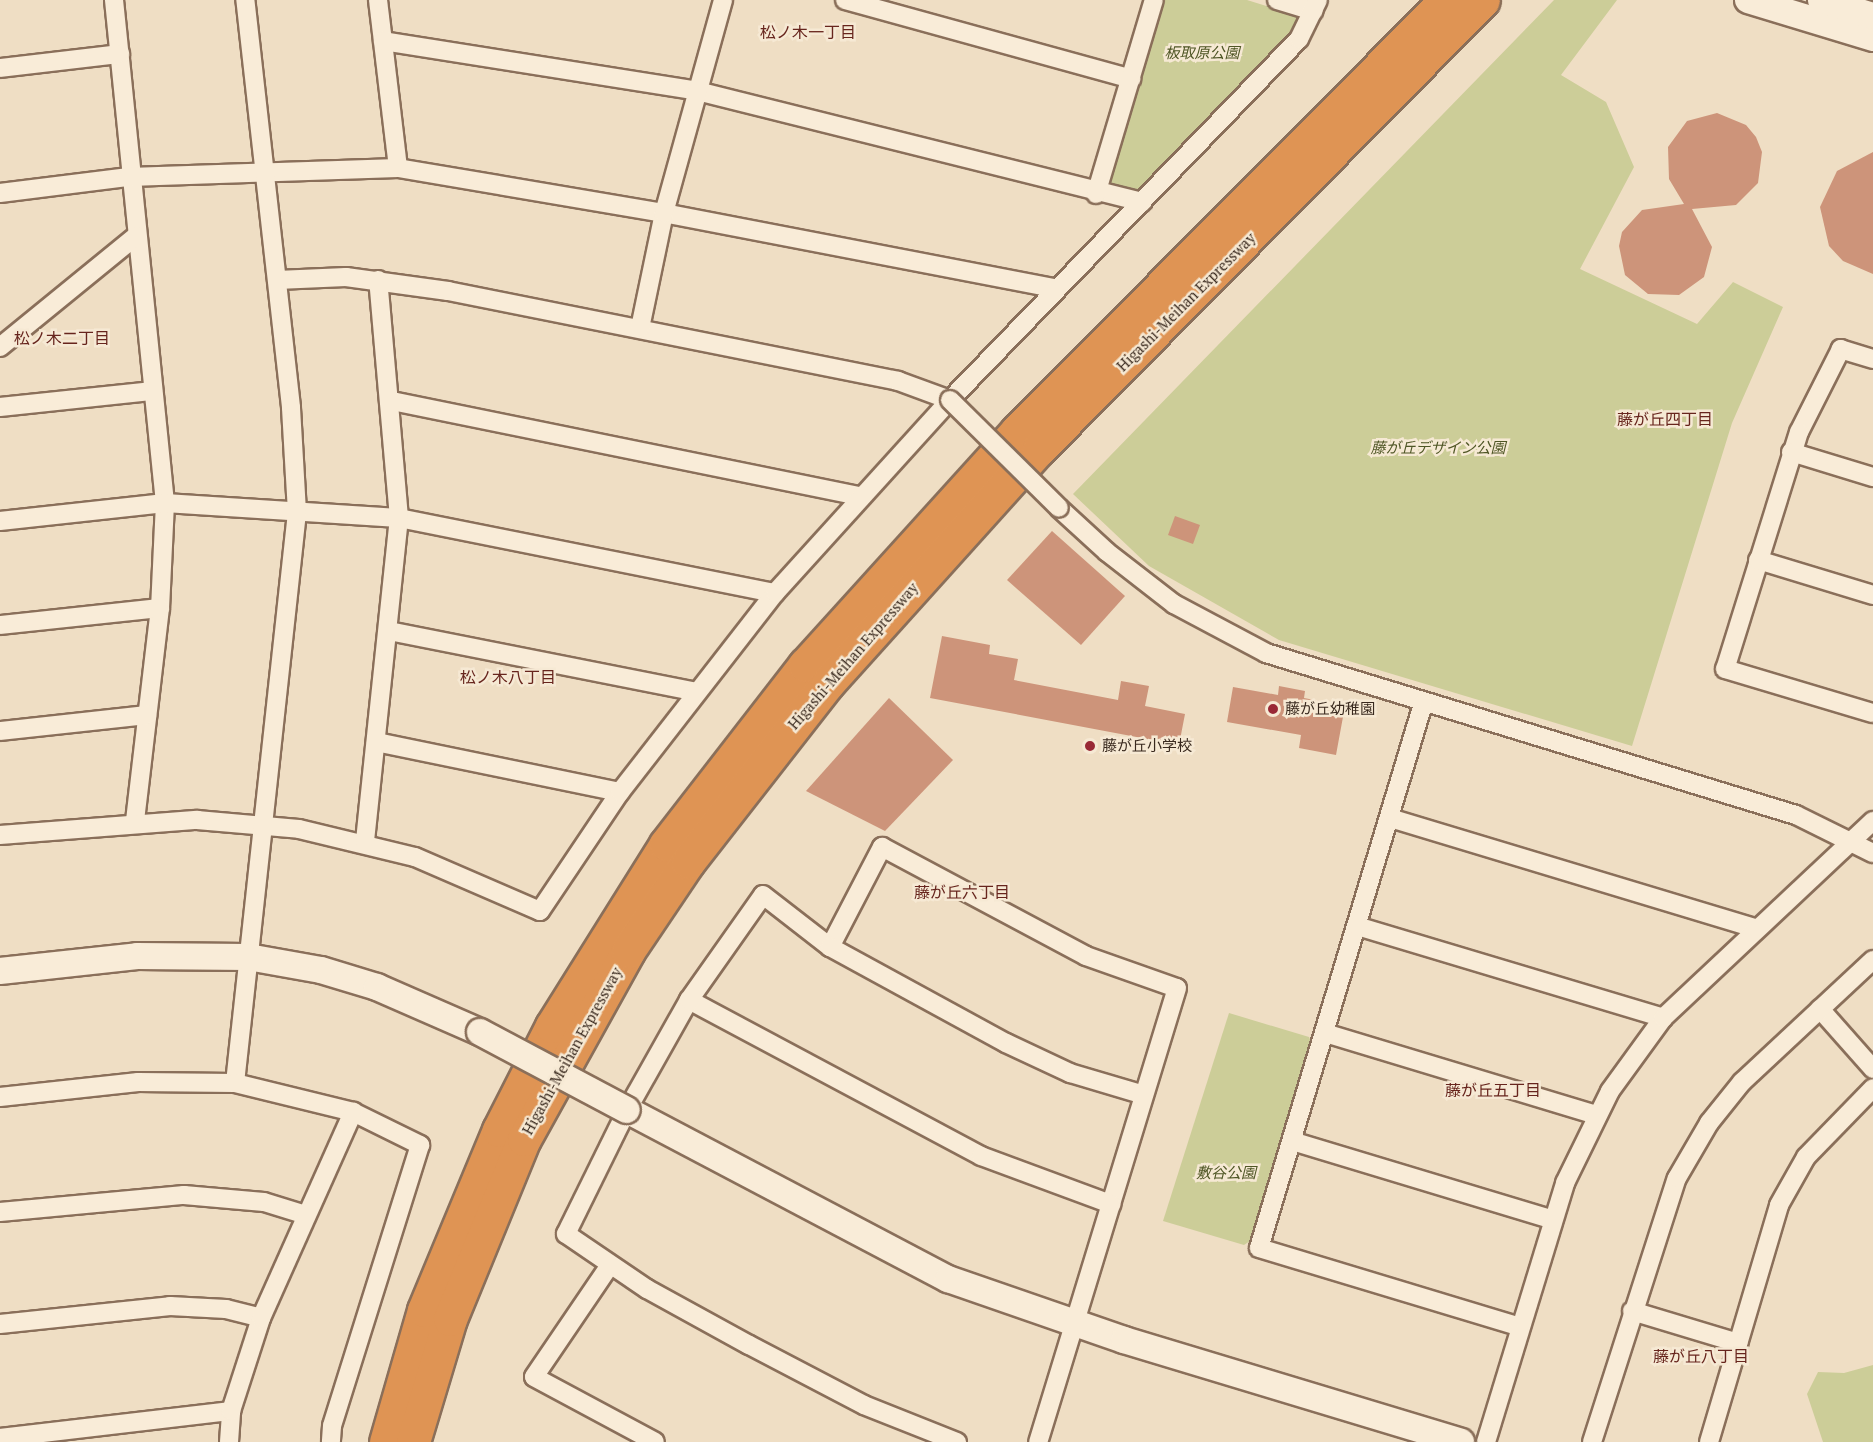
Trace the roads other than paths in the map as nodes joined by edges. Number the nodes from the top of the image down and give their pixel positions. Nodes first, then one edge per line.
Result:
1 (114, 0) edge
2 (245, 0) edge
3 (378, 0) edge
4 (723, 0) edge
5 (845, 0) edge
6 (1154, 0) edge
7 (1277, 0) edge
8 (1446, 0) edge
9 (1483, 0) edge
10 (1748, 0) edge
11 (1821, 0) edge
12 (1315, 5) edge
13 (1873, 16) edge
14 (1873, 38) edge
15 (383, 41) junction
16 (120, 54) junction
17 (0, 68) edge
18 (1131, 79) junction
19 (697, 91) junction
20 (398, 168) junction
21 (264, 172) junction
22 (129, 177) junction
23 (0, 193) edge
24 (1096, 194) junction
25 (1142, 202) junction
26 (664, 213) junction
27 (136, 236) junction
28 (277, 280) junction
29 (378, 280) junction
30 (1057, 289) junction
31 (640, 328) junction
32 (0, 347) edge
33 (1873, 359) edge
34 (153, 391) junction
35 (950, 400) junction
36 (392, 401) junction
37 (0, 407) edge
38 (1791, 452) junction
39 (1873, 477) edge
40 (861, 496) junction
41 (165, 503) junction
42 (297, 512) junction
43 (399, 518) junction
44 (0, 521) edge
45 (1758, 560) junction
46 (775, 593) junction
47 (1873, 595) edge
48 (160, 608) junction
49 (0, 626) edge
50 (389, 631) junction
51 (696, 692) junction
52 (1424, 704) junction
53 (1873, 713) edge
54 (147, 715) junction
55 (0, 731) edge
56 (376, 742) junction
57 (620, 792) junction
58 (1390, 818) junction
59 (1873, 821) edge
60 (135, 822) junction
61 (264, 824) junction
62 (0, 835) edge
63 (1852, 840) junction
64 (365, 841) junction
65 (1873, 853) edge
66 (1357, 926) junction
67 (1757, 929) junction
68 (830, 947) junction
69 (248, 957) junction
70 (1873, 960) edge
71 (0, 971) edge
72 (689, 1000) junction
73 (1820, 1009) junction
74 (1663, 1018) junction
75 (1325, 1033) junction
76 (1873, 1069) edge
77 (235, 1083) junction
78 (1873, 1088) edge
79 (1144, 1095) junction
80 (0, 1097) edge
81 (627, 1110) junction
82 (353, 1112) junction
83 (1596, 1115) junction
84 (1292, 1141) junction
85 (1111, 1204) junction
86 (0, 1212) edge
87 (306, 1215) junction
88 (1553, 1220) junction
89 (610, 1265) junction
90 (1632, 1311) junction
91 (261, 1318) junction
92 (0, 1324) edge
93 (1075, 1324) junction
94 (1520, 1327) junction
95 (1738, 1343) junction
96 (231, 1411) junction
97 (0, 1437) edge
98 (229, 1442) edge
99 (331, 1442) edge
100 (386, 1442) edge
101 (413, 1442) edge
102 (656, 1442) edge
103 (957, 1442) edge
104 (1038, 1442) edge
105 (1461, 1442) edge
106 (1486, 1442) edge
107 (1592, 1442) edge
108 (1709, 1442) edge

1 - 16 street
2 - 21 street
3 - 15 street
4 - 19 street
5 - 18 street
6 - 18 street
7 - 12 street
8 - 100 highway, Higashi-Meihan Expressway
9 - 101 highway, Higashi-Meihan Expressway
10 - 14 street
11 - 13 street
12 - 25 street
15 - 19 street
15 - 20 street
16 - 17 street
16 - 22 street
18 - 24 street
19 - 24 street
19 - 26 street
20 - 21 street
20 - 26 street
21 - 22 street
21 - 28 street
22 - 23 street
22 - 27 street
24 - 25 street
25 - 30 street
26 - 30 street
26 - 31 street
27 - 32 street
27 - 34 street
28 - 29 street
28 - 42 street
29 - 31 street
29 - 36 street
30 - 35 street
31 - 35 street
33 - 38 street
34 - 37 street
34 - 41 street
35 - 40 street
35 - 52 street, bridge
36 - 40 street
36 - 43 street
38 - 39 street
38 - 45 street
40 - 46 street
41 - 42 street
41 - 44 street
41 - 48 street
42 - 43 street
42 - 61 street
43 - 46 street
43 - 50 street
45 - 47 street
45 - 53 street
46 - 51 street
48 - 49 street
48 - 54 street
50 - 51 street
50 - 56 street
51 - 57 street
52 - 58 street
52 - 63 street
54 - 55 street
54 - 60 street
56 - 57 street
56 - 64 street
57 - 64 street
58 - 66 street
58 - 67 street
59 - 63 street
60 - 61 street
60 - 62 street
61 - 64 street
61 - 69 street
63 - 65 street
63 - 67 street
66 - 74 street
66 - 75 street
67 - 74 street
68 - 72 street
68 - 79 street
68 - 79 street
69 - 71 street
69 - 77 street
69 - 81 street, bridge
70 - 73 street
72 - 81 street
72 - 85 street
73 - 76 street
73 - 90 street
74 - 83 street
75 - 83 street
75 - 84 street
77 - 80 street
77 - 82 street
78 - 95 street
79 - 85 street
81 - 89 street
81 - 93 street
82 - 87 street
82 - 99 street
83 - 88 street
84 - 88 street
84 - 94 street
85 - 93 street
86 - 87 street
87 - 91 street
88 - 94 street
89 - 102 street
89 - 103 street
90 - 95 street
90 - 107 street
91 - 92 street
91 - 96 street
93 - 104 street
93 - 105 street
94 - 106 street
95 - 108 street
96 - 97 street
96 - 98 street

